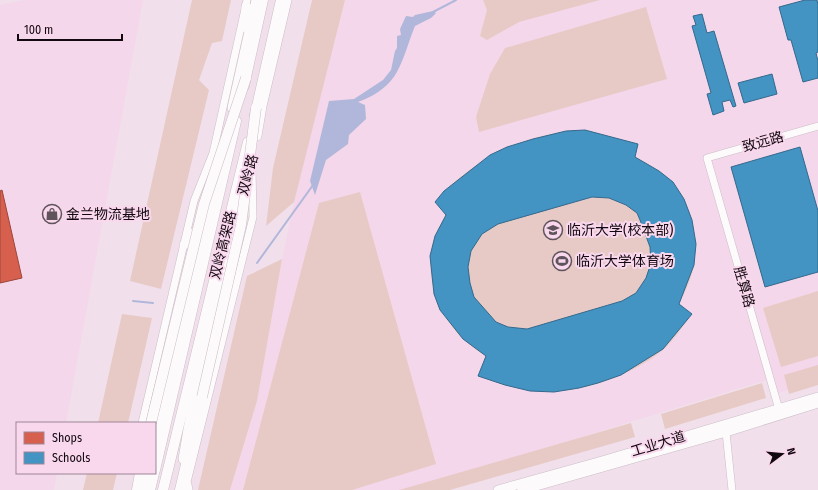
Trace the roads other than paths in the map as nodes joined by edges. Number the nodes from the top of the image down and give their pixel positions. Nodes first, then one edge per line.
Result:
1 (256, 0) edge
2 (264, 0) edge
3 (281, 0) edge
4 (287, 0) edge
5 (247, 3) edge
6 (246, 46) junction
7 (246, 78) junction
8 (256, 108) junction
9 (818, 126) edge
10 (707, 158) joint
11 (252, 167) junction
12 (208, 216) junction
13 (184, 245) junction
14 (818, 397) edge
15 (818, 403) edge
16 (779, 412) junction
17 (142, 422) edge
18 (151, 422) edge
19 (726, 432) junction
20 (156, 439) edge
21 (156, 466) edge
22 (135, 474) edge
23 (140, 474) edge
24 (146, 474) edge
25 (154, 474) edge
26 (184, 489) edge
27 (133, 490) edge
28 (137, 490) edge
29 (141, 490) edge
30 (150, 490) edge
31 (162, 490) edge
32 (498, 490) edge
33 (522, 490) edge
34 (732, 490) edge

1 - 6 main road
2 - 7 highway, 双岭高架路
3 - 8 highway, 双岭高架路
4 - 11 main road, 双岭路
5 - 6 main road
5 - 13 street
6 - 12 main road
7 - 18 highway, bridge
7 - 21 highway, 双岭高架路, bridge
8 - 26 highway, bridge
8 - 31 highway, 双岭高架路, bridge
9 - 10 street, 致远路
10 - 16 street, 胜算路
11 - 26 main road, 双岭路
11 - 26 street
12 - 13 main road
12 - 20 main road
13 - 17 street
14 - 16 main road, 工业大道
15 - 16 main road, 工业大道
16 - 19 main road, 工业大道
16 - 32 main road, 工业大道
19 - 33 main road, 工业大道
19 - 34 street
22 - 27 street
23 - 28 highway
24 - 29 main road
25 - 30 highway

